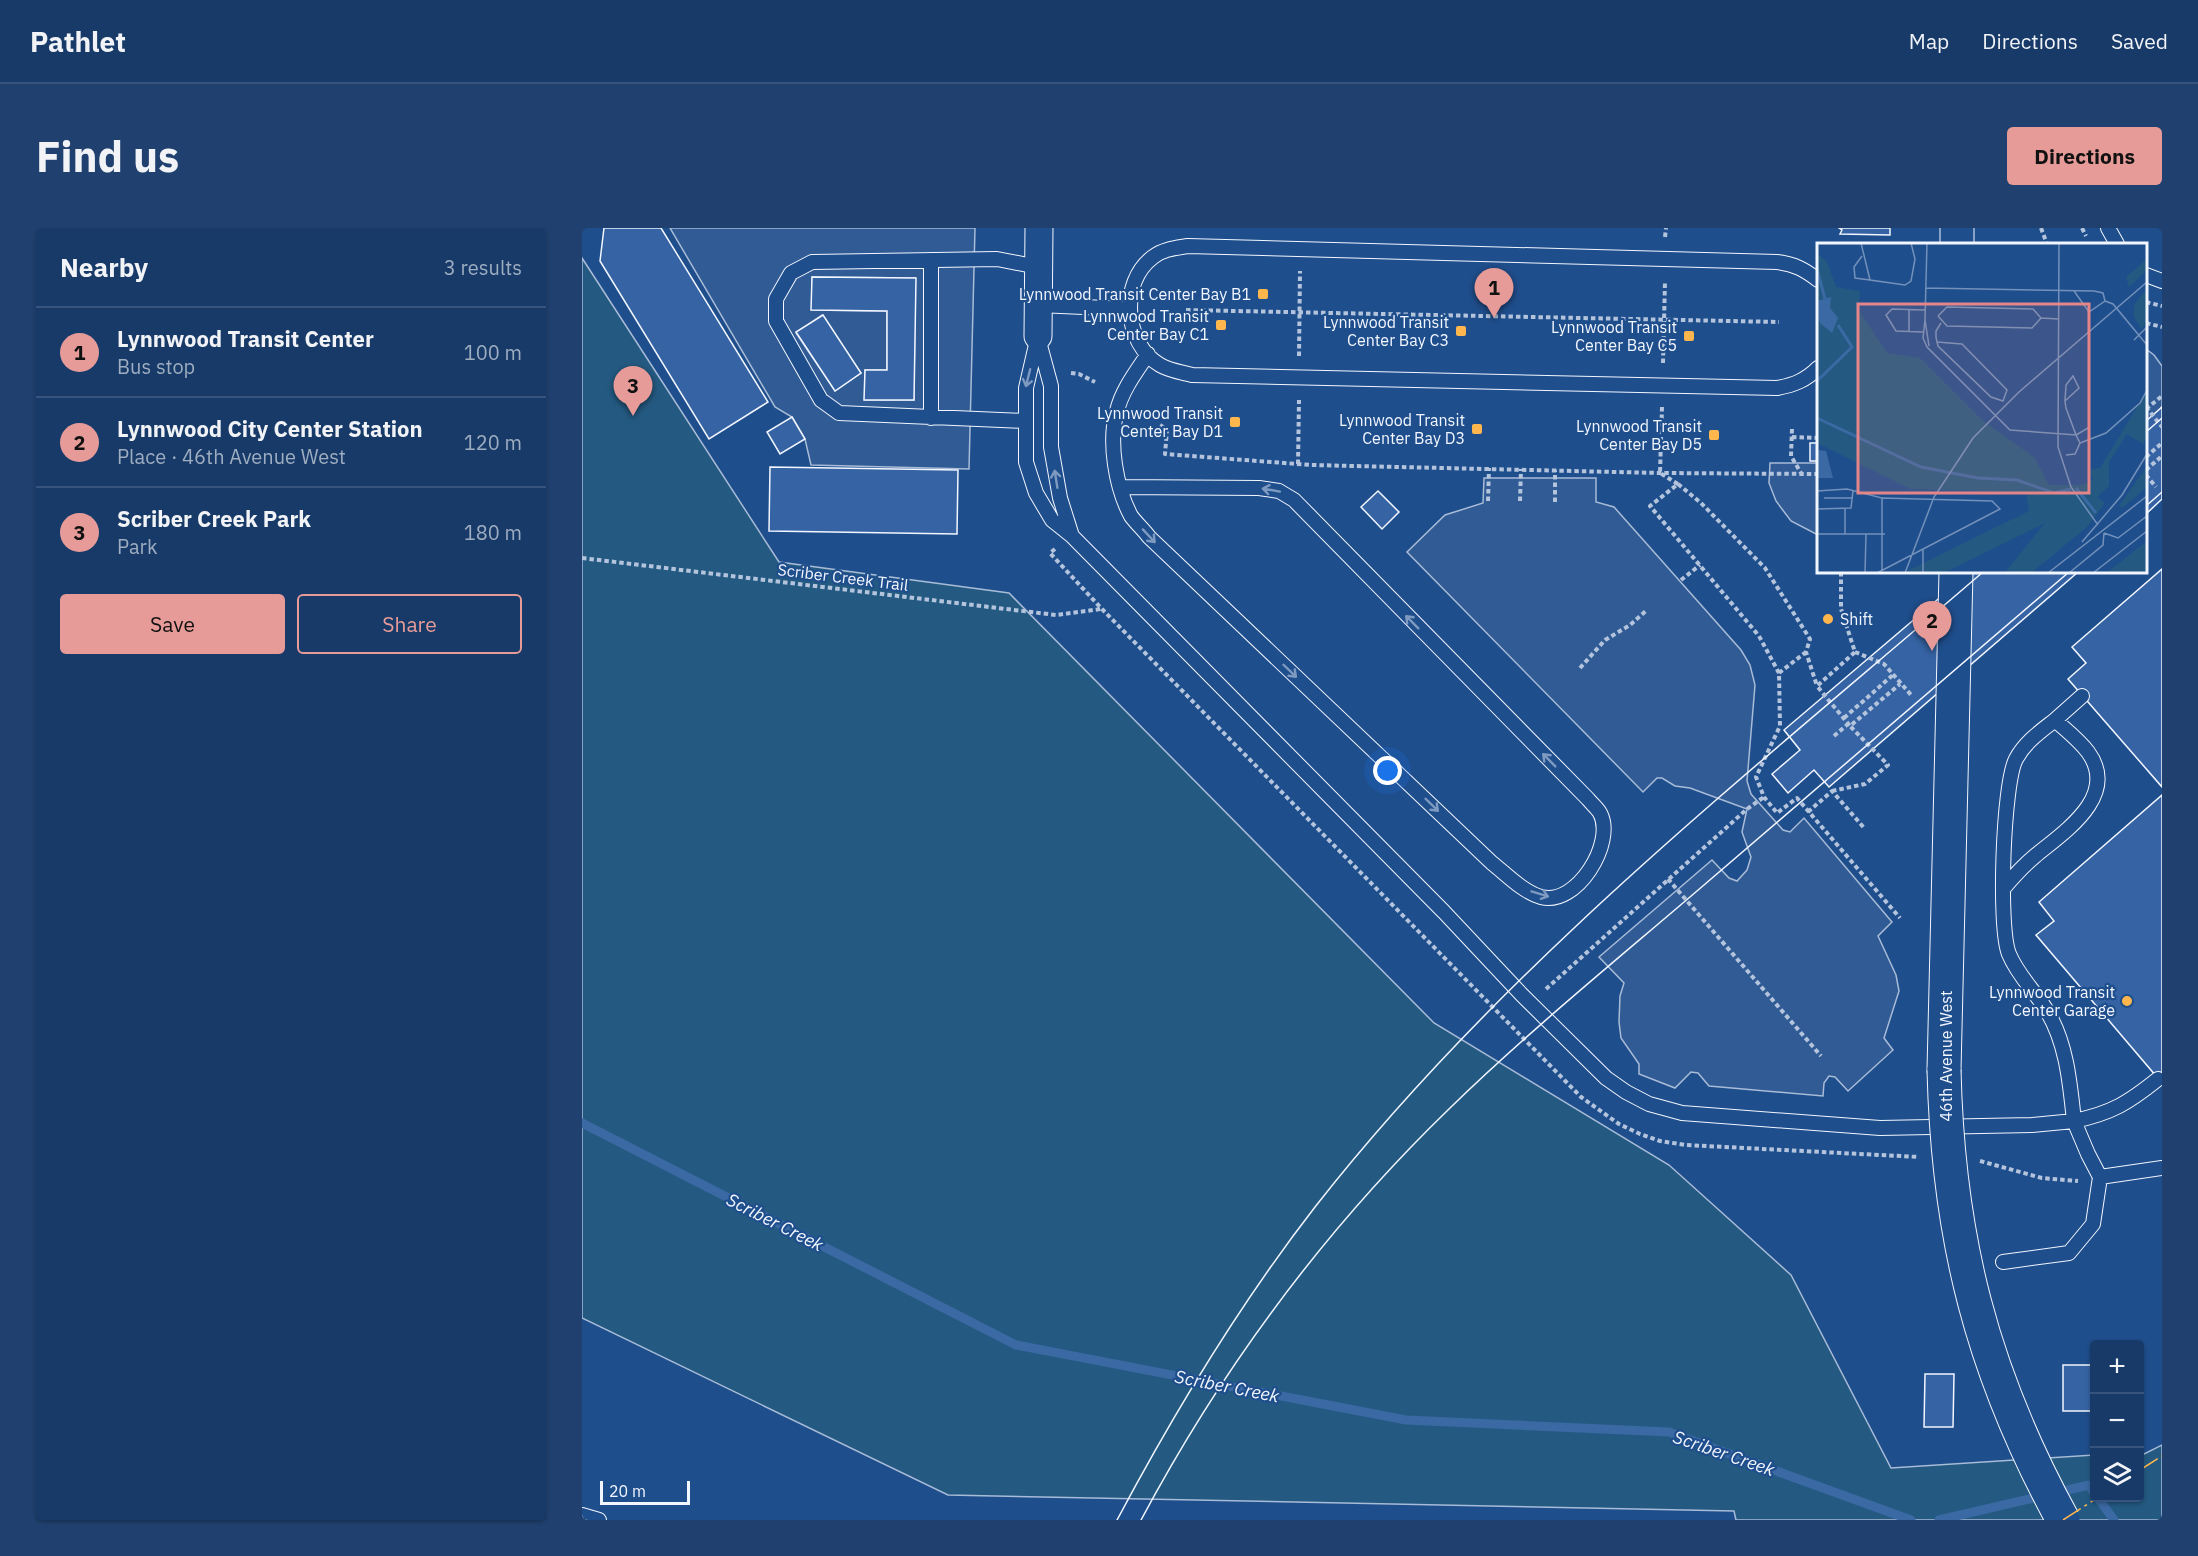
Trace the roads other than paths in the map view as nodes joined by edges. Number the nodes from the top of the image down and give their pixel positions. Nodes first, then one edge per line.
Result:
1 (1039, 228) edge
2 (2108, 228) edge
3 (2116, 243) edge
4 (931, 260) junction
5 (1038, 267) junction
6 (2147, 276) edge
7 (1817, 279) edge
8 (2162, 281) edge
9 (1038, 305) junction
10 (1129, 309) junction
11 (1038, 336) junction
12 (1148, 354) junction
13 (1817, 369) edge
14 (930, 418) junction
15 (1026, 421) junction
16 (1120, 487) junction
17 (1072, 536) junction
18 (1956, 573) edge
19 (2082, 696) dead end
20 (2055, 720) junction
21 (2003, 889) junction
22 (2158, 1079) dead end
23 (2074, 1121) junction
24 (2162, 1168) edge
25 (2100, 1178) junction
26 (2003, 1262) dead end
27 (582, 1515) edge
28 (599, 1520) edge
29 (2063, 1520) edge

1 - 5 street
2 - 3 lane
4 - 5 lane
4 - 14 lane
4 - 14 lane
5 - 9 street
6 - 8 lane
7 - 10 lane
9 - 10 lane
9 - 11 street
10 - 12 lane
11 -> 15 lane
17 -> 11 lane
12 - 13 lane
12 - 16 lane
14 - 15 lane
15 - 17 lane
16 -> 16 lane
17 - 23 lane
18 - 29 street, 46th Avenue West, bridge
19 - 20 lane
20 - 21 lane
20 - 21 lane
21 - 23 lane
22 - 23 lane
23 - 25 lane
24 - 25 lane
25 - 26 lane
27 - 28 lane

